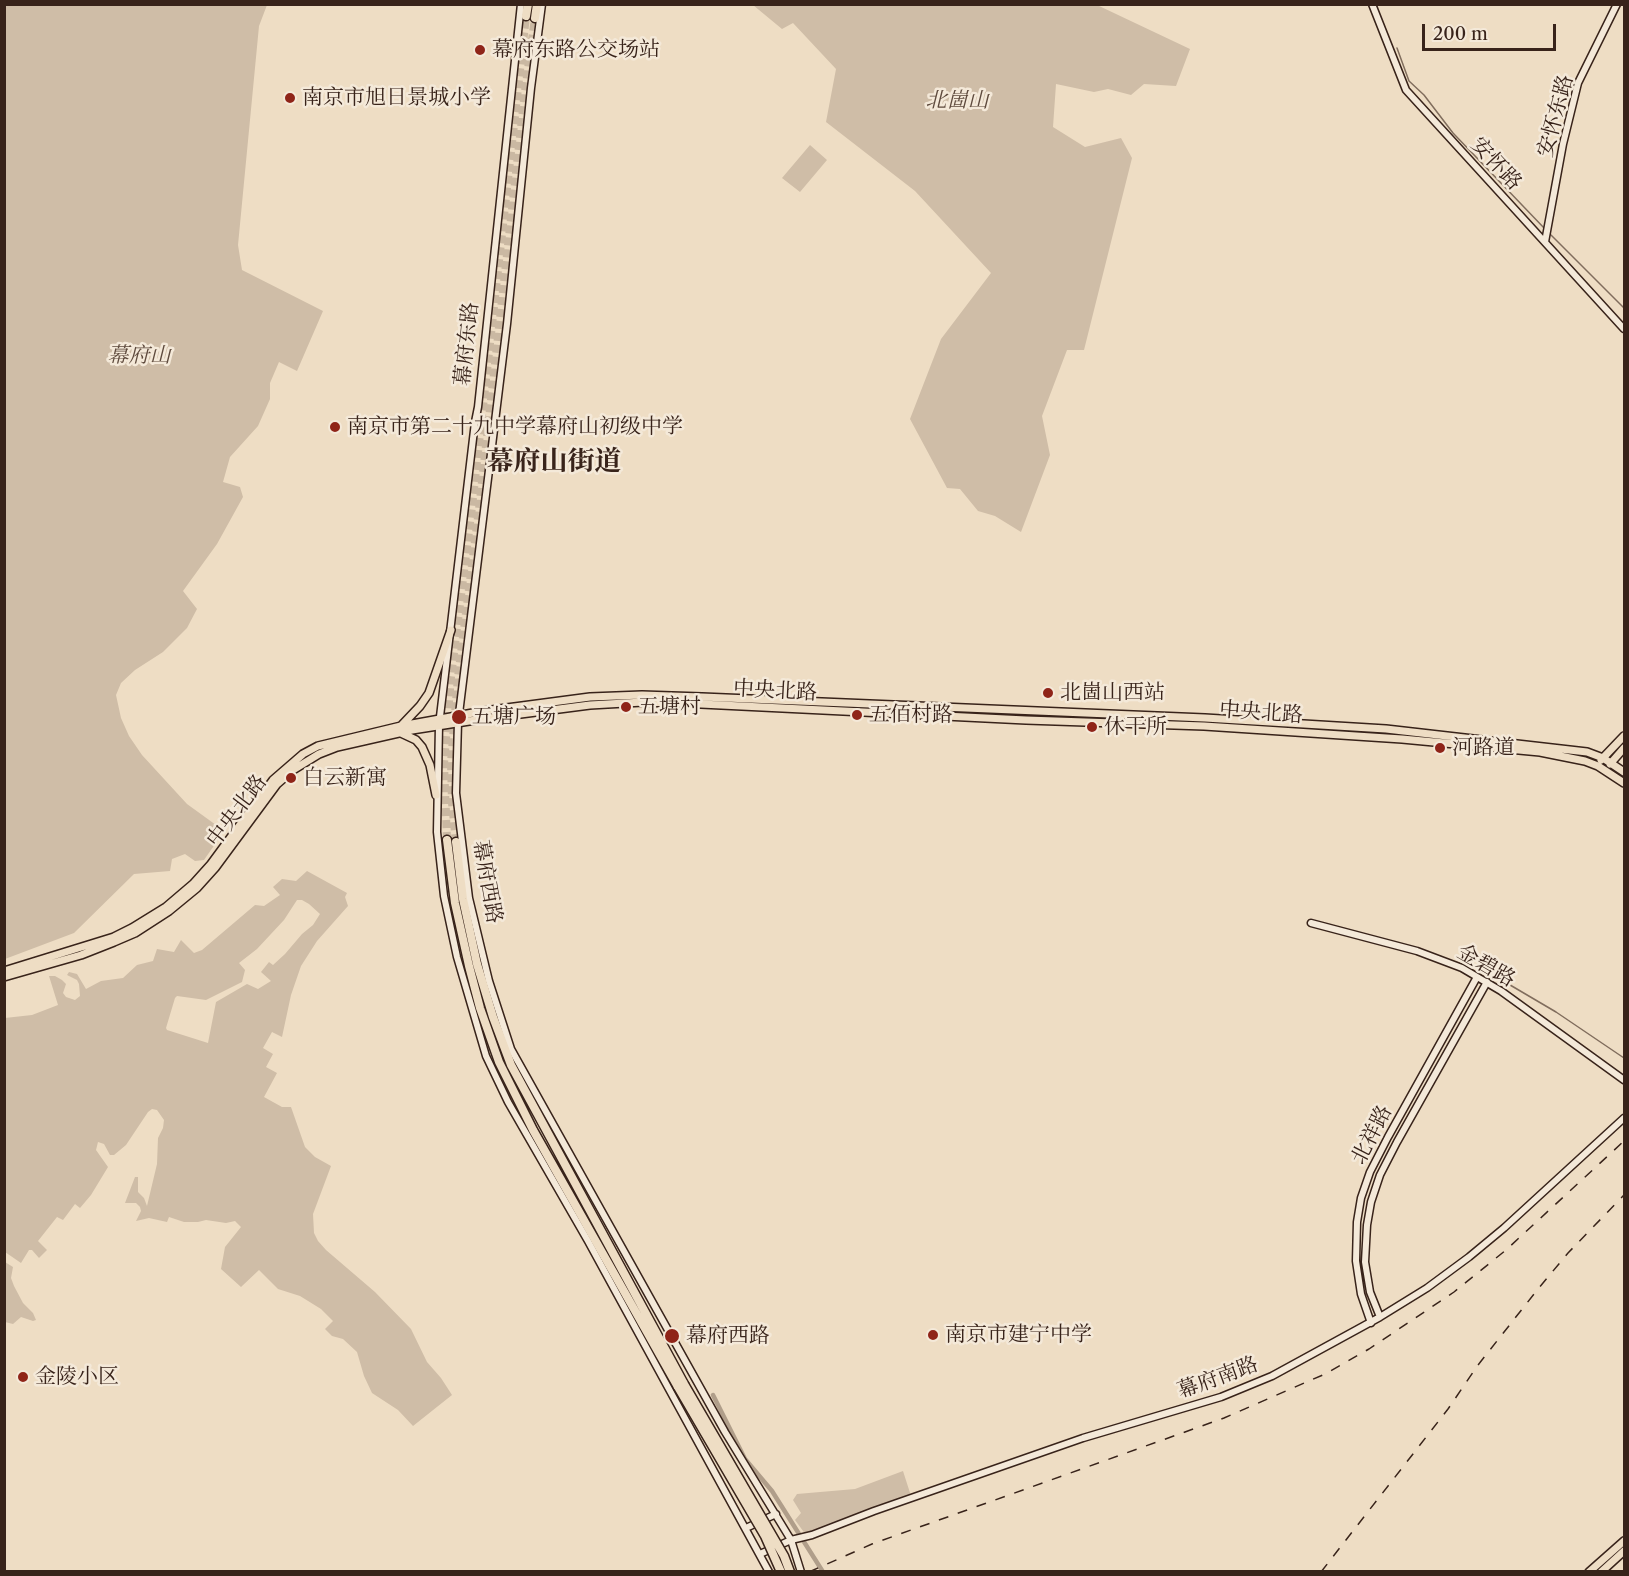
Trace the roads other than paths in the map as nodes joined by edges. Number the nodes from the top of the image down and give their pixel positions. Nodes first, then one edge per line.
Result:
1 (521, 4) edge
2 (528, 4) edge
3 (537, 4) edge
4 (542, 4) edge
5 (1372, 4) edge
6 (1617, 4) edge
7 (1545, 242) junction
8 (1624, 329) edge
9 (470, 623) joint
10 (451, 630) junction
11 (458, 719) junction
12 (440, 722) junction
13 (401, 729) junction
14 (1624, 736) edge
15 (1624, 748) edge
16 (1603, 758) junction
17 (1611, 762) junction
18 (1598, 766) junction
19 (1606, 771) junction
20 (1624, 772) edge
21 (1624, 783) edge
22 (436, 795) junction
23 (452, 841) tunnel mouth
24 (1311, 923) dead end
25 (4, 971) edge
26 (4, 977) edge
27 (1478, 977) junction
28 (1487, 982) junction
29 (1457, 1013) junction
30 (1466, 1018) junction
31 (1624, 1080) edge
32 (1624, 1118) edge
33 (1368, 1284) junction
34 (1359, 1286) junction
35 (1380, 1317) junction
36 (1371, 1323) junction
37 (681, 1385) junction
38 (776, 1514) junction
39 (746, 1528) junction
40 (792, 1540) junction
41 (1624, 1541) edge
42 (1624, 1551) edge
43 (760, 1554) junction
44 (769, 1572) edge
45 (781, 1572) edge
46 (790, 1572) edge
47 (801, 1572) edge
48 (1589, 1572) edge
49 (1601, 1572) edge

1 - 10 main road, 幕府东路
2 - 3 highway
4 - 9 main road, 幕府东路
5 - 7 main road, 安怀路
6 - 7 main road, 安怀东路
7 - 8 main road, 安怀路
9 - 11 main road, 幕府西路
10 - 12 main road, 幕府东路
10 - 13 main road
11 - 12 main road, 中央北路
11 - 16 main road, 中央北路
11 - 18 main road, 中央北路
11 - 38 main road, 幕府西路
12 - 13 main road, 中央北路
12 - 22 main road, 幕府东路
13 - 22 main road
13 - 25 main road, 中央北路
13 - 26 main road, 中央北路
14 - 16 main road
15 - 17 main road
16 - 17 main road, 中央北路
16 - 18 main road
17 - 19 main road
17 - 20 main road, 中央北路
18 - 19 main road, 中央北路
19 - 21 main road, 中央北路
22 - 39 main road, 幕府西路
23 - 37 highway, 幕府西路
24 - 27 main road, 金碧路
27 - 28 main road, 金碧路
27 - 29 main road, 北祥路
28 - 30 main road, 北祥路
28 - 31 main road, 金碧路
29 - 30 main road
29 - 34 main road, 北祥路
30 - 33 main road, 北祥路
32 - 35 main road, 幕府南路
33 - 34 main road
33 - 35 main road, 北祥路
34 - 36 main road, 北祥路
35 - 36 main road, 幕府南路
36 - 40 main road, 幕府南路
37 - 45 highway, 幕府西路, bridge
37 - 46 highway, 幕府西路, bridge
38 - 39 main road
38 - 40 main road, 幕府西路
39 - 43 main road, 幕府西路
40 - 43 main road, 幕府南路
40 - 47 main road, 幕府西路
41 - 48 main road
42 - 49 main road
43 - 44 main road, 幕府西路

